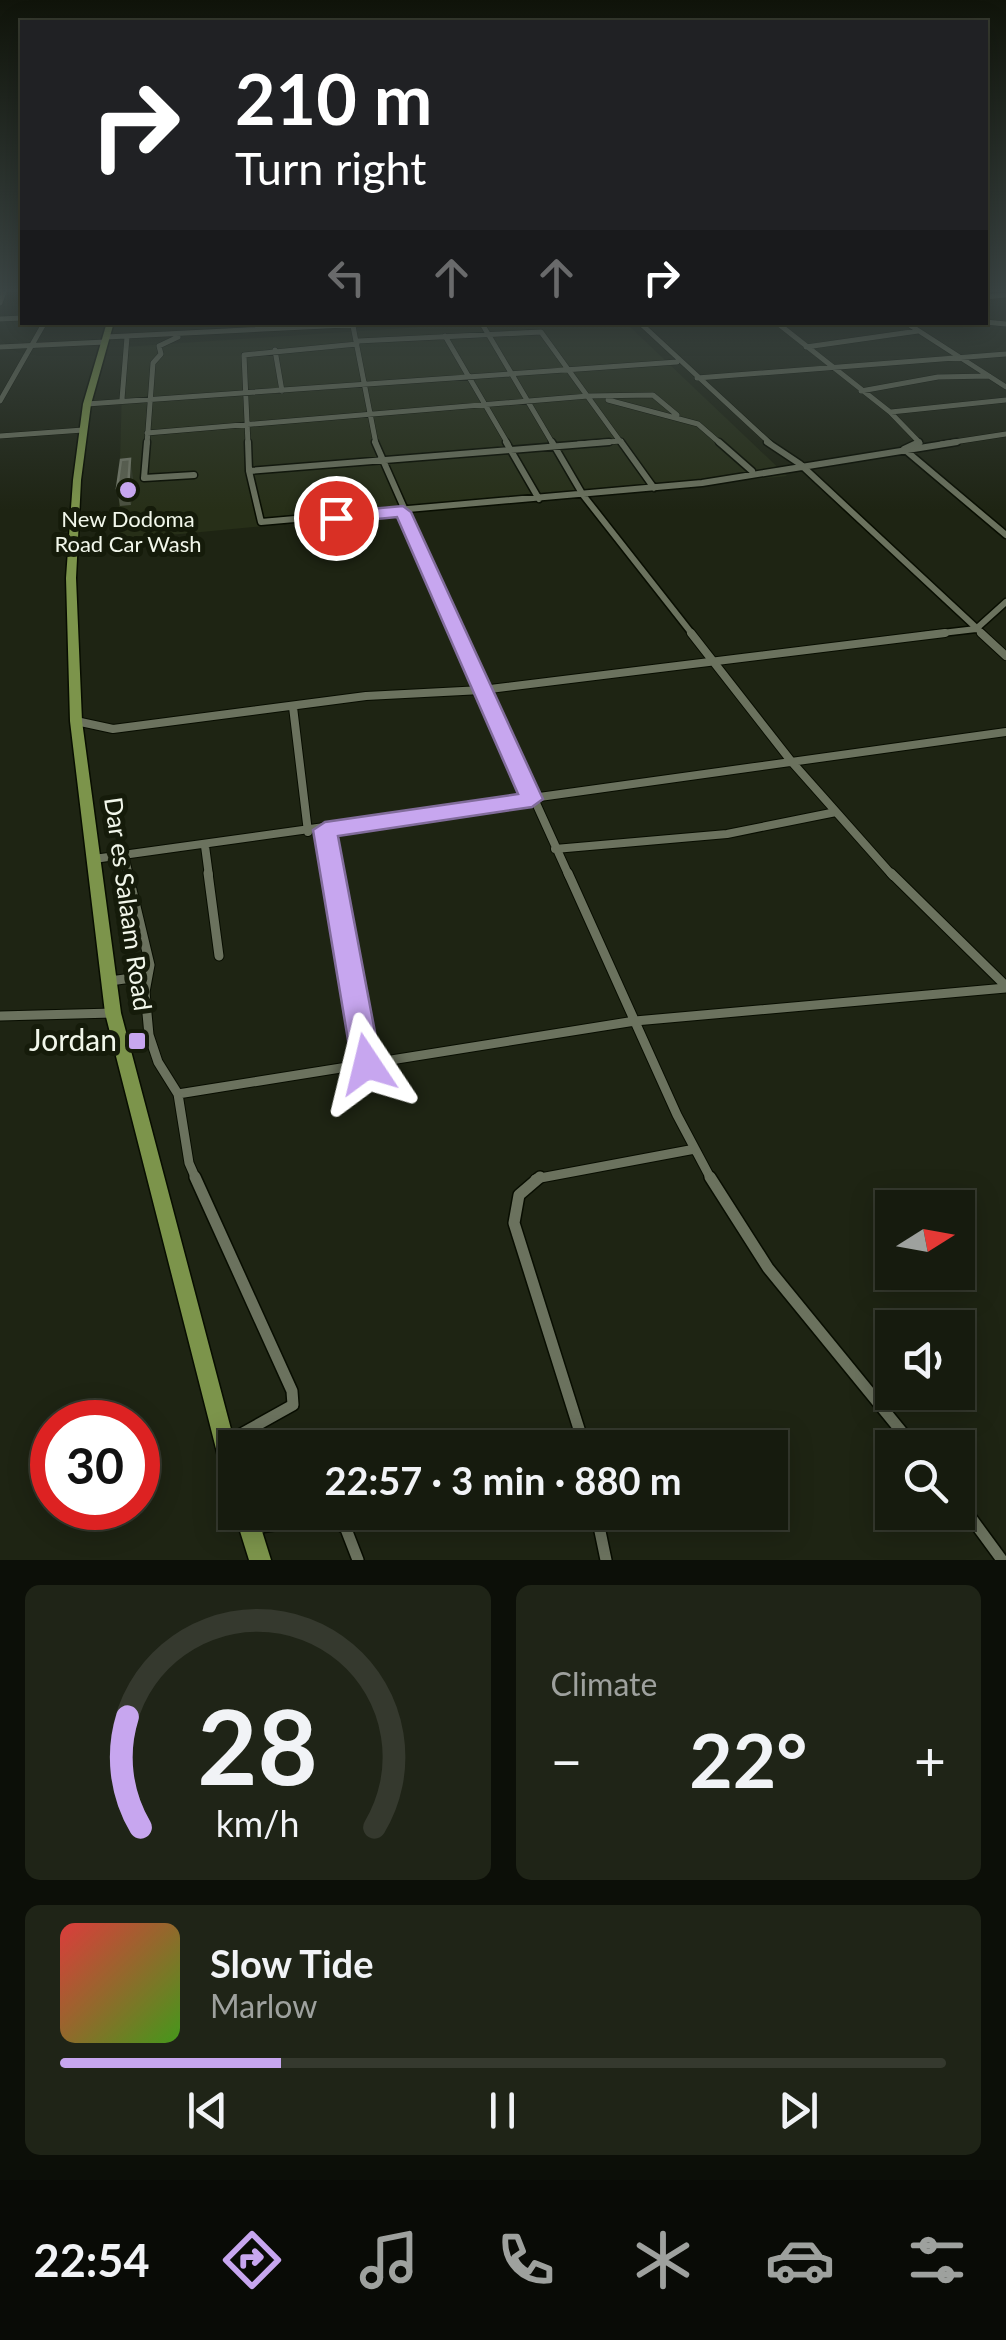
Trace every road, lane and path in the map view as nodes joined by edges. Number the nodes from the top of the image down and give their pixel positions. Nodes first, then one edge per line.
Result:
1 (19, 365) edge
2 (99, 365) edge
3 (124, 365) edge
4 (156, 365) edge
5 (244, 365) edge
6 (277, 365) edge
7 (360, 365) edge
8 (461, 365) edge
9 (508, 365) edge
10 (568, 365) edge
11 (640, 365) edge
12 (680, 365) edge
13 (827, 365) edge
14 (873, 365) edge
15 (972, 365) edge
16 (832, 369) junction
17 (572, 370) junction
18 (514, 374) junction
19 (990, 376) junction
20 (469, 378) junction
21 (696, 378) junction
22 (361, 386) junction
23 (1006, 387) edge
24 (282, 391) junction
25 (861, 391) junction
26 (245, 394) junction
27 (588, 396) junction
28 (151, 397) junction
29 (598, 397) junction
30 (122, 399) junction
31 (1006, 400) edge
32 (0, 401) edge
33 (528, 401) junction
34 (88, 404) junction
35 (486, 406) junction
36 (890, 412) junction
37 (366, 413) junction
38 (677, 415) junction
39 (244, 425) junction
40 (83, 430) junction
41 (147, 432) junction
42 (1006, 434) edge
43 (0, 436) edge
44 (621, 441) junction
45 (553, 445) junction
46 (904, 449) junction
47 (509, 451) junction
48 (380, 459) junction
49 (800, 464) junction
50 (249, 472) junction
51 (752, 472) junction
52 (194, 475) dead end
53 (654, 488) junction
54 (583, 495) junction
55 (538, 499) junction
56 (403, 512) junction
57 (1006, 535) edge
58 (1006, 602) edge
59 (976, 628) junction
60 (1006, 656) edge
61 (715, 662) junction
62 (482, 690) junction
63 (293, 707) junction
64 (76, 720) junction
65 (1006, 732) edge
66 (791, 762) junction
67 (532, 799) junction
68 (836, 812) junction
69 (325, 830) junction
70 (308, 832) junction
71 (205, 846) junction
72 (555, 849) junction
73 (124, 855) junction
74 (92, 860) junction
75 (219, 956) dead end
76 (146, 976) junction
77 (110, 981) junction
78 (1006, 987) edge
79 (113, 1013) junction
80 (0, 1016) edge
81 (636, 1021) junction
82 (367, 1064) junction
83 (178, 1094) junction
84 (695, 1149) junction
85 (222, 1430) edge
86 (248, 1430) edge
87 (579, 1430) edge
88 (900, 1430) edge
89 (975, 1523) edge
90 (251, 1530) edge
91 (346, 1530) edge
92 (600, 1530) edge
93 (260, 1560) edge
94 (358, 1560) edge
95 (606, 1560) edge
96 (1002, 1560) edge

1 - 32 street
2 - 34 highway, Dar es Salaam Road
3 - 30 street
4 - 28 street
5 - 26 street
6 - 24 street
7 - 22 street
8 - 20 street
9 - 18 street
10 - 17 street
11 - 17 street
12 - 21 street
13 - 16 street
14 - 16 street
15 - 19 street
16 - 21 street
16 - 25 street
17 - 18 street
17 - 27 street
18 - 20 street
18 - 33 street
19 - 23 street
19 - 25 street
20 - 22 street
20 - 35 street
21 - 49 street
22 - 24 street
22 - 37 street
24 - 26 street
25 - 36 street
26 - 28 street
26 - 39 street
27 - 29 street
27 - 33 street
27 - 44 street
28 - 30 street
28 - 41 street
29 - 38 street
29 - 38 street
30 - 34 street
31 - 36 street
33 - 35 street
33 - 45 street
34 - 40 highway, Dar es Salaam Road
35 - 37 street
35 - 47 street
36 - 46 street
37 - 39 street
37 - 48 street
38 - 51 street
39 - 41 street
39 - 50 street
40 - 43 street
40 - 64 highway, Dar es Salaam Road
41 - 52 street
42 - 46 street
44 - 45 street
44 - 53 street
45 - 47 street
45 - 54 street
46 - 49 street
46 - 57 street
47 - 48 street
47 - 55 street
48 - 50 street
48 - 56 street
49 - 51 street
49 - 59 street
50 - 56 street
51 - 53 street
53 - 54 street
54 - 55 street
54 - 61 street
55 - 56 street
56 - 62 street
58 - 59 street
59 - 60 street
59 - 61 street
61 - 62 street
61 - 66 street
62 - 63 street
62 - 67 street
63 - 64 street
63 - 70 street
64 - 74 highway, Dar es Salaam Road
65 - 66 street
66 - 67 street
66 - 68 street
67 - 69 street
67 - 72 street
68 - 72 street
68 - 78 street
69 - 70 street
69 - 82 street
70 - 71 street
71 - 73 street
71 - 75 street
72 - 81 street
73 - 74 street
73 - 76 street
74 - 77 highway, Dar es Salaam Road
76 - 77 street
76 - 83 street
77 - 79 highway, Dar es Salaam Road
78 - 81 street
79 - 80 street
79 - 85 highway, Dar es Salaam Road
81 - 82 street
81 - 84 street
82 - 83 street
83 - 86 street
84 - 87 street
84 - 88 street
89 - 96 street
90 - 93 highway
91 - 94 street
92 - 95 street

